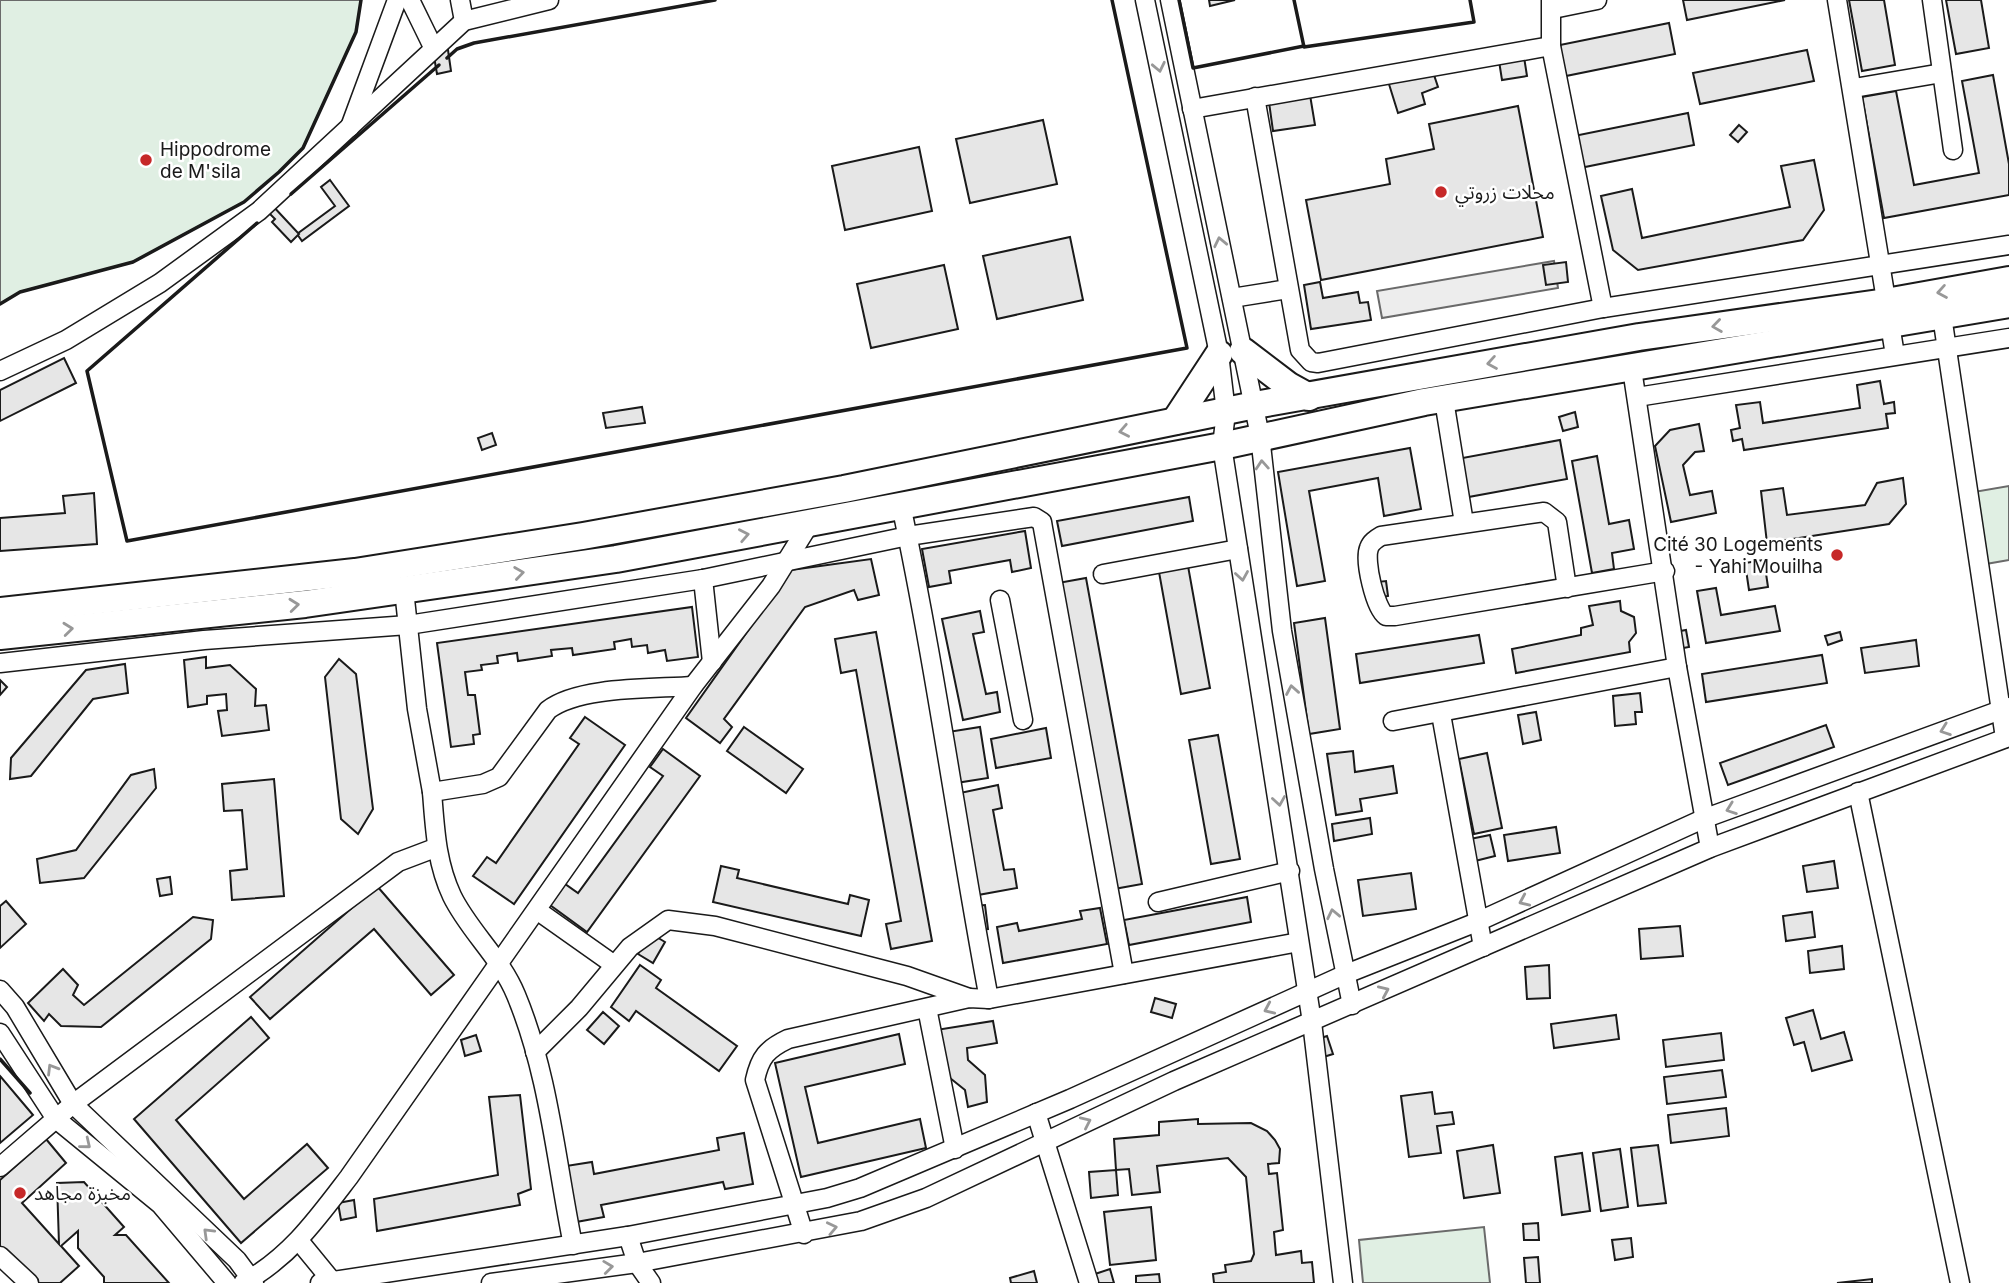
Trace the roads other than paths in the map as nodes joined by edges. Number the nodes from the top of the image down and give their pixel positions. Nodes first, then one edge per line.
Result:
1 (397, 0) edge
2 (410, 0) edge
3 (460, 0) edge
4 (549, 0) edge
5 (1144, 0) edge
6 (1170, 0) edge
7 (1597, 0) edge
8 (1838, 0) edge
9 (1932, 0) edge
10 (1552, 4) edge
11 (464, 21) junction
12 (1551, 46) junction
13 (433, 47) junction
14 (1942, 73) junction
15 (1854, 89) junction
16 (1255, 97) junction
17 (1192, 109) junction
18 (350, 127) junction
19 (1953, 150) dead end
20 (2009, 245) edge
21 (1881, 264) junction
22 (2009, 280) edge
23 (1288, 289) junction
24 (1232, 298) junction
25 (2009, 304) edge
26 (1603, 308) junction
27 (1889, 314) junction
28 (1942, 316) junction
29 (2009, 338) edge
30 (1416, 346) junction
31 (1947, 347) junction
32 (1231, 353) junction
33 (1895, 355) junction
34 (1632, 369) junction
35 (0, 371) edge
36 (1421, 376) junction
37 (1309, 397) junction
38 (1637, 397) junction
39 (1434, 401) junction
40 (1255, 405) junction
41 (1226, 412) junction
42 (1175, 421) junction
43 (1260, 436) junction
44 (1222, 446) junction
45 (901, 505) junction
46 (810, 523) junction
47 (1464, 523) junction
48 (908, 536) junction
49 (1238, 549) junction
50 (788, 558) junction
51 (1665, 572) junction
52 (1103, 574) dead end
53 (703, 579) junction
54 (1567, 588) junction
55 (404, 590) junction
56 (1000, 600) dead end
57 (0, 611) edge
58 (408, 625) junction
59 (0, 636) edge
60 (712, 662) junction
61 (0, 663) edge
62 (1677, 667) junction
63 (693, 686) junction
64 (2004, 708) edge
65 (1441, 714) junction
66 (1023, 720) dead end
67 (1393, 721) dead end
68 (2007, 737) edge
69 (432, 792) junction
70 (1858, 792) junction
71 (1703, 819) junction
72 (435, 848) junction
73 (1710, 848) junction
74 (1290, 871) junction
75 (1158, 902) dead end
76 (538, 911) junction
77 (1477, 922) junction
78 (1299, 942) junction
79 (1483, 947) junction
80 (500, 964) junction
81 (613, 964) junction
82 (1124, 974) junction
83 (1346, 974) junction
84 (0, 990) edge
85 (1306, 992) junction
86 (969, 998) junction
87 (989, 999) junction
88 (1352, 1005) junction
89 (927, 1008) junction
90 (1312, 1022) junction
91 (0, 1033) edge
92 (535, 1052) junction
93 (73, 1104) junction
94 (1036, 1113) junction
95 (56, 1119) junction
96 (1044, 1142) junction
97 (955, 1149) junction
98 (0, 1167) edge
99 (792, 1203) junction
100 (804, 1234) junction
101 (628, 1236) junction
102 (300, 1242) junction
103 (573, 1245) junction
104 (0, 1256) edge
105 (637, 1263) junction
106 (249, 1281) edge
107 (326, 1282) edge
108 (29, 1283) edge
109 (227, 1283) edge
110 (491, 1283) edge
111 (651, 1283) edge
112 (1089, 1283) edge
113 (1343, 1283) edge
114 (1960, 1283) edge

1 - 18 street
2 - 13 street
3 - 11 street
4 - 11 street
5 -> 32 street
6 - 17 street
7 - 10 street
8 - 15 street
9 - 14 street
10 - 12 street
11 - 13 street
12 - 16 street
12 - 26 street
13 - 18 street
14 - 15 street
14 - 19 street
15 - 21 street
16 - 17 street
16 - 23 street
24 -> 17 street
18 - 35 street
20 - 21 street
21 - 26 street
21 - 27 street
22 -> 27 main road
23 - 24 street
23 - 30 street
24 - 32 street
25 - 28 main road
26 - 30 street
27 - 28 main road
27 - 33 street
27 - 34 main road
27 -> 36 main road
28 - 31 street
29 - 31 street
30 - 36 street
31 - 33 street
31 - 64 street
32 - 37 main road
32 - 40 street
32 - 41 street
32 - 42 main road
33 - 38 street
34 - 38 street
34 - 39 main road
36 - 37 main road
36 - 39 street
37 - 40 main road
38 - 51 street
39 - 43 main road
39 - 47 street
40 - 41 main road
40 - 43 street
41 - 42 main road
41 - 44 street
42 -> 57 main road
43 - 44 main road
83 -> 43 street
44 - 45 main road
44 - 49 street
45 - 46 main road
45 - 48 street
46 - 50 street
55 -> 46 main road
47 - 54 street
47 - 54 street
48 - 50 street
48 - 82 street
48 - 87 street
49 - 52 street
49 -> 74 street
50 - 53 street
50 - 60 street
51 - 54 street
51 - 62 street
53 - 58 street
53 - 60 street
55 - 58 street
59 -> 55 main road
56 - 66 street
58 - 61 street
58 - 69 street
60 - 63 street
62 - 65 street
62 - 71 street
63 - 69 street
63 - 76 street
64 - 68 street
64 -> 71 street
65 - 67 street
65 - 77 street
68 - 70 street
69 - 72 street
70 - 73 street
70 - 114 street
71 - 73 street
71 -> 77 street
72 - 80 street
72 - 93 street
73 - 79 street
74 - 75 street
74 - 78 street
76 - 80 street
76 - 81 street
77 - 79 street
77 - 83 street
78 - 82 street
78 - 85 street
88 -> 79 street
80 - 92 street
80 - 102 street
81 - 86 street
81 - 92 street
82 - 87 street
83 - 85 street
83 - 88 street
93 -> 84 street
85 - 90 street
85 -> 94 street
86 - 87 street
86 - 89 street
88 - 90 street
89 - 97 street
89 - 99 street
96 -> 90 street
90 - 113 street
91 - 95 street
92 - 103 street
93 - 95 street
106 -> 93 street
94 - 96 street
94 - 97 street
95 - 98 street
95 -> 109 street
100 -> 96 street
96 - 112 street
97 - 99 street
99 - 100 street
99 - 101 street
100 - 105 street
101 - 103 street
101 - 105 street
102 - 106 street
102 - 107 street
103 - 107 street
104 - 108 street
110 -> 105 street
105 - 111 street

